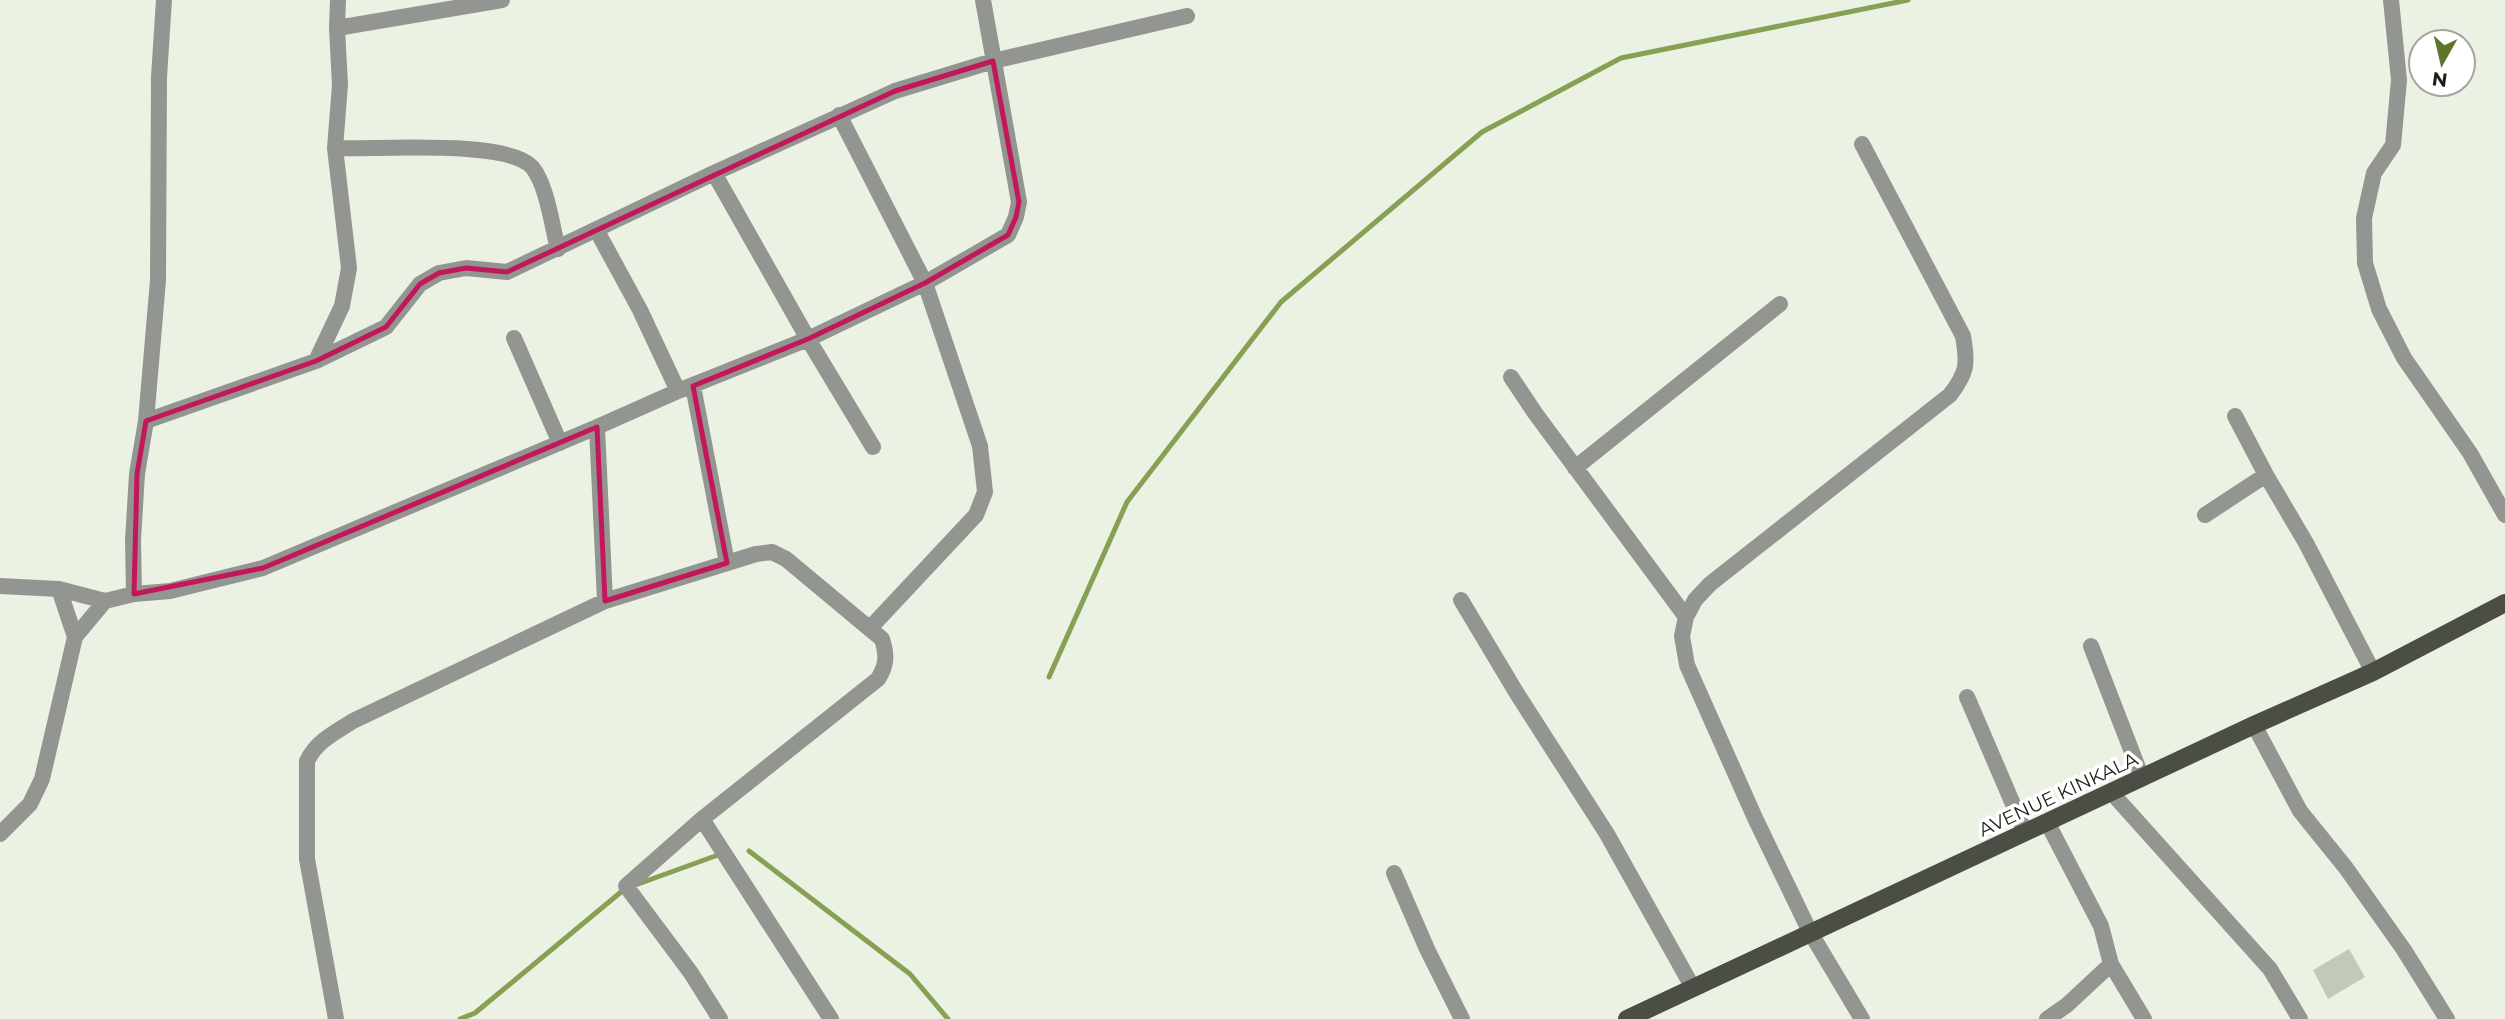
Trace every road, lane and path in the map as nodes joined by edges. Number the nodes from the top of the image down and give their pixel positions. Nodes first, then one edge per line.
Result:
1 (163, 0) edge
2 (338, 0) edge
3 (502, 0) edge
4 (983, 0) edge
5 (2391, 0) edge
6 (1187, 16) dead end
7 (337, 28) junction
8 (993, 61) junction
9 (839, 115) junction
10 (1862, 144) dead end
11 (335, 148) junction
12 (714, 173) junction
13 (597, 231) junction
14 (558, 249) junction
15 (925, 283) junction
16 (1780, 304) dead end
17 (514, 338) dead end
18 (808, 339) junction
19 (316, 361) junction
20 (1511, 377) dead end
21 (685, 388) junction
22 (2235, 416) dead end
23 (146, 421) junction
24 (597, 427) junction
25 (560, 443) junction
26 (873, 447) dead end
27 (1576, 468) junction
28 (2266, 475) junction
29 (2205, 514) dead end
30 (2505, 515) edge
31 (727, 563) junction
32 (0, 586) edge
33 (59, 589) junction
34 (134, 594) junction
35 (1461, 600) dead end
36 (105, 601) junction
37 (605, 601) junction
38 (2505, 603) edge
39 (1686, 617) junction
40 (871, 627) junction
41 (75, 637) junction
42 (2091, 646) dead end
43 (2374, 672) junction
44 (1967, 697) dead end
45 (2254, 725) junction
46 (2142, 778) junction
47 (2111, 792) junction
48 (702, 819) junction
49 (2047, 822) junction
50 (2025, 832) junction
51 (0, 834) edge
52 (1394, 873) dead end
53 (1810, 932) junction
54 (2111, 964) junction
55 (1693, 988) junction
56 (335, 1019) edge
57 (720, 1019) edge
58 (831, 1019) edge
59 (1462, 1019) edge
60 (1627, 1019) edge
61 (1863, 1019) edge
62 (2047, 1019) edge
63 (2144, 1019) edge
64 (2300, 1019) edge
65 (2447, 1019) edge

1 - 23 street
2 - 7 street
3 - 7 street
4 - 8 street
5 - 30 street
6 - 8 street
7 - 11 street
8 - 9 street
8 - 15 street
9 - 12 street
9 - 15 street
10 - 39 street
11 - 14 street
11 - 19 street
12 - 13 street
12 - 18 street
13 - 14 street
13 - 21 street
14 - 19 street
15 - 18 street
15 - 40 street
16 - 27 street
17 - 25 street
18 - 21 street
18 - 26 street
19 - 23 street
20 - 27 street
21 - 24 street
21 - 31 street
22 - 28 street
23 - 34 street
24 - 25 street
24 - 37 street
25 - 34 street
27 - 39 street
28 - 29 street
28 - 43 street
31 - 37 street
31 - 40 street
32 - 33 street
33 - 36 street
33 - 41 street
34 - 36 street
35 - 55 street
36 - 41 street
37 - 56 street
38 - 43 main road, AVENUE KINKALA
39 - 53 street
40 - 48 street
41 - 51 street
42 - 46 street
43 - 45 main road, AVENUE KINKALA
44 - 50 street
45 - 46 main road, AVENUE KINKALA
45 - 65 street
46 - 47 main road, AVENUE KINKALA
47 - 49 main road, AVENUE KINKALA
47 - 64 street
48 - 57 street
48 - 58 street
49 - 50 main road, AVENUE KINKALA
49 - 54 street
50 - 53 main road, AVENUE KINKALA
52 - 59 street
53 - 55 main road, AVENUE KINKALA
53 - 61 street
54 - 62 street
54 - 63 street
55 - 60 main road, AVENUE KINKALA

